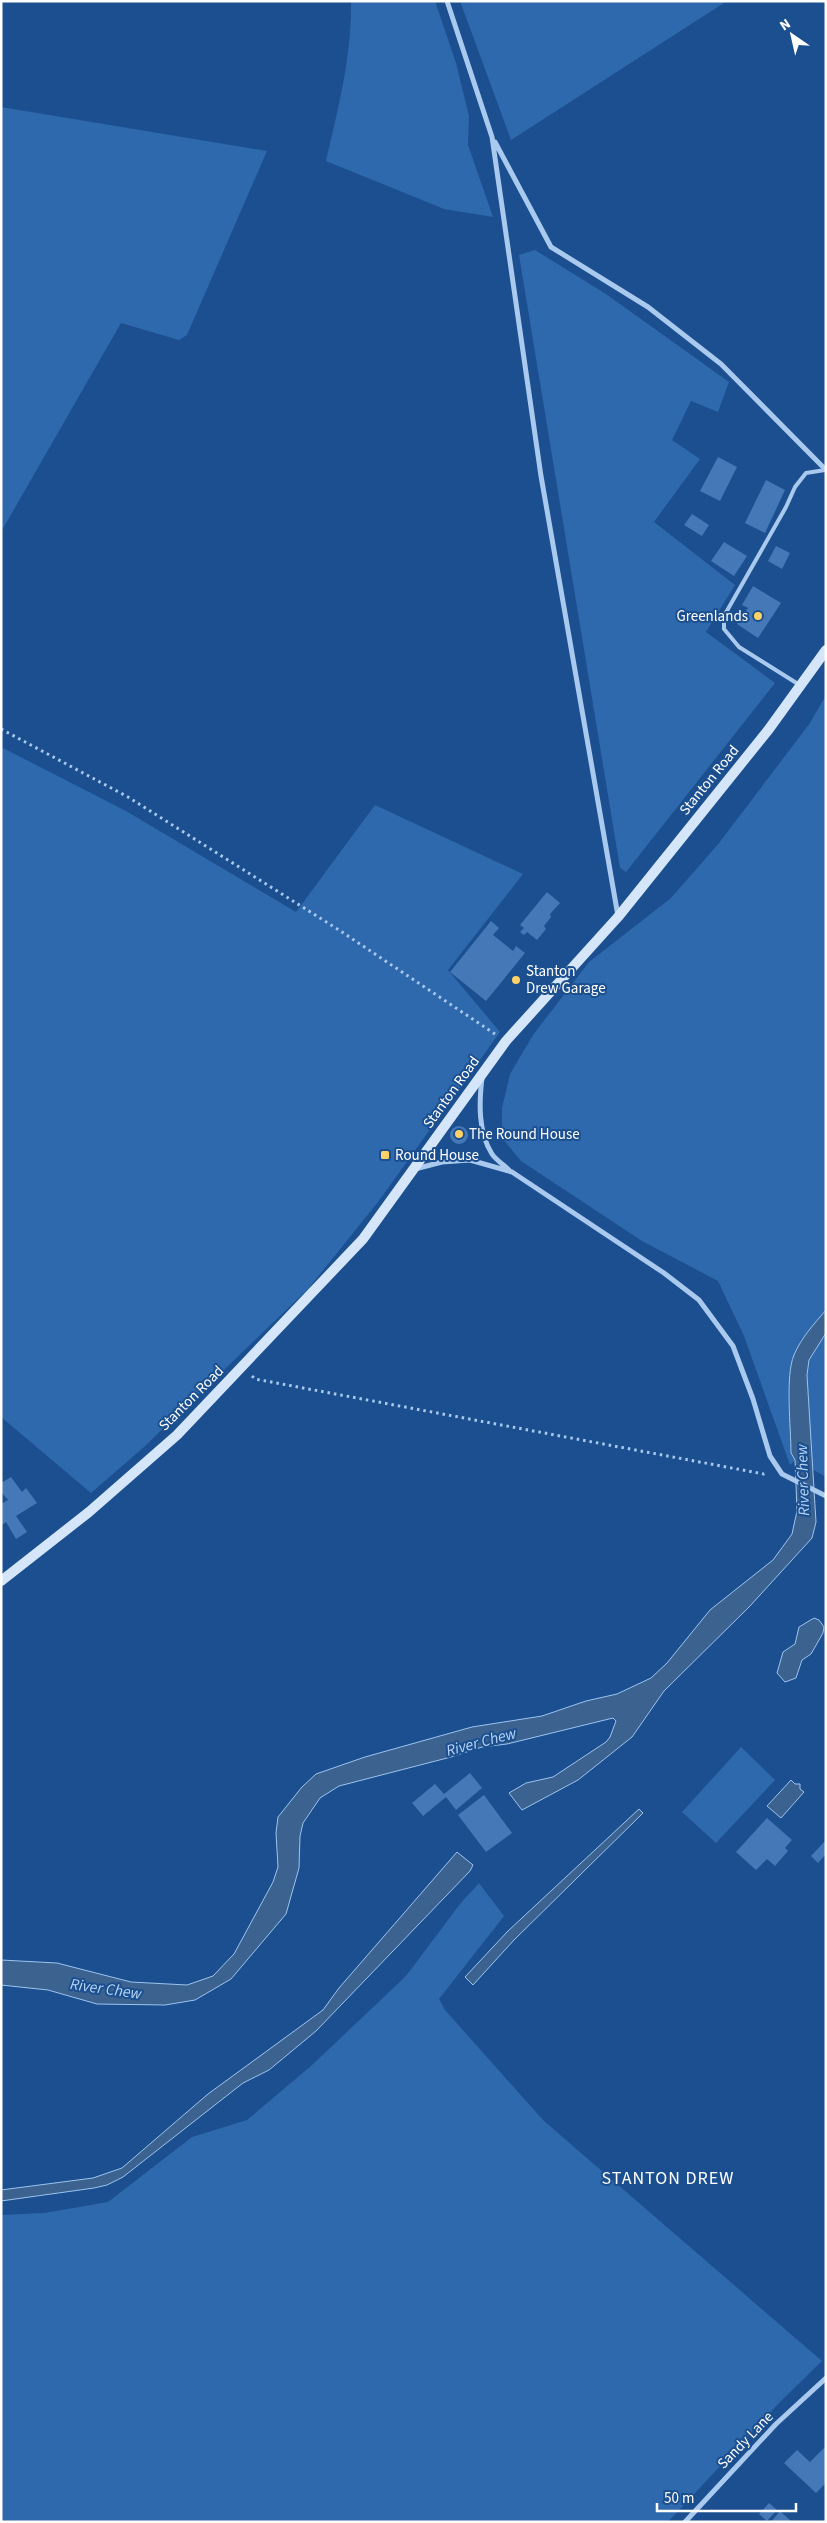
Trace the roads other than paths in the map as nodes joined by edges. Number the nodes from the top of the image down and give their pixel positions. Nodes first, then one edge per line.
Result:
1 (448, 1) edge
2 (492, 137) junction
3 (826, 470) edge
4 (826, 650) edge
5 (800, 686) junction
6 (618, 917) junction
7 (482, 1073) junction
8 (414, 1169) junction
9 (512, 1172) junction
10 (826, 1496) edge
11 (1, 1581) edge
12 (826, 2378) edge
13 (685, 2522) edge

1 - 2 street
2 - 3 street
2 - 6 street
3 - 5 lane
4 - 5 main road, Stanton Road
5 - 6 main road, Stanton Road
6 - 7 main road, Stanton Road
7 - 8 main road, Stanton Road
7 - 9 street
8 - 9 street
8 - 11 main road, Stanton Road
9 - 10 street
12 - 13 street, Sandy Lane

